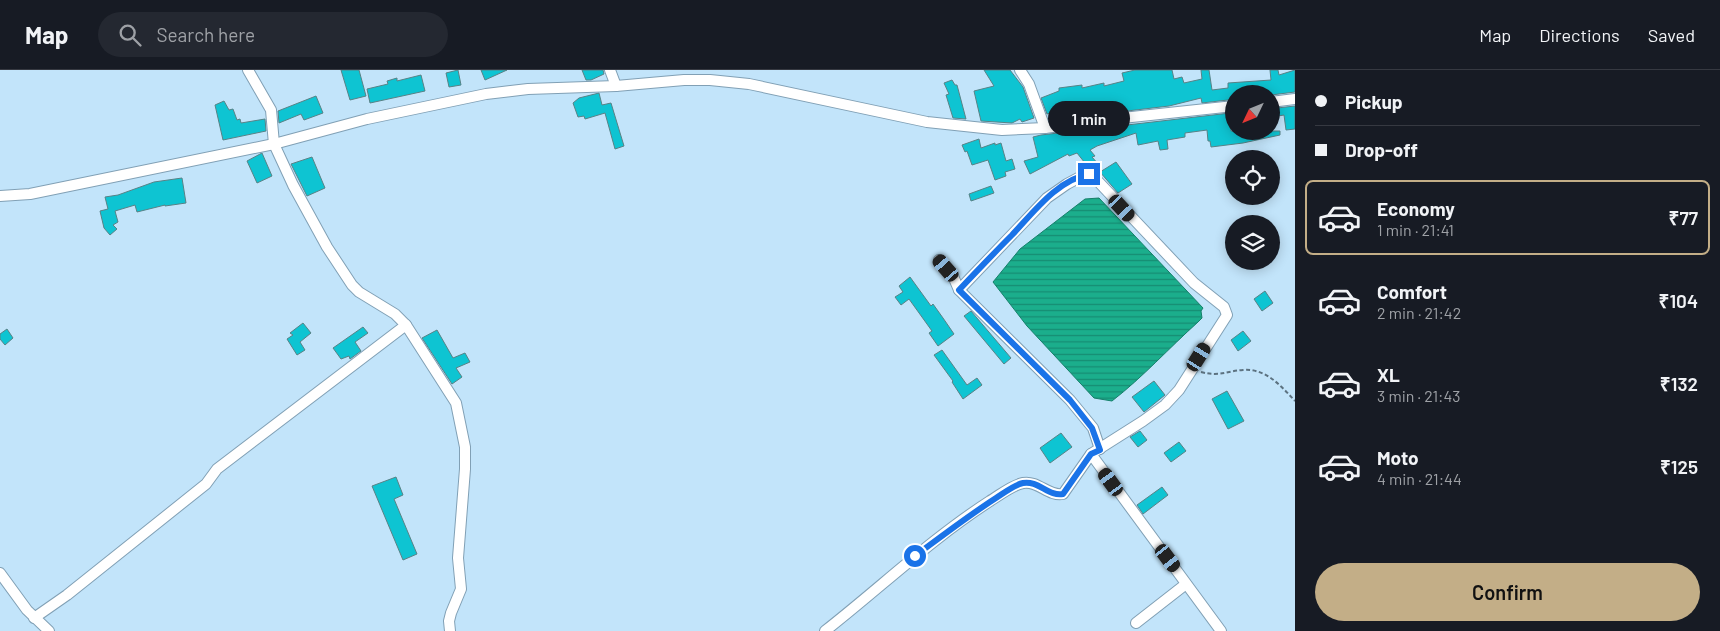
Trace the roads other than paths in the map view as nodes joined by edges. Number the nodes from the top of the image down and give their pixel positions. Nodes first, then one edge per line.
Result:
1 (248, 70) edge
2 (610, 70) edge
3 (1020, 70) edge
4 (616, 86) junction
5 (1295, 99) edge
6 (1280, 101) edge
7 (1225, 107) edge
8 (1045, 128) junction
9 (274, 144) junction
10 (0, 196) edge
11 (939, 260) dead end
12 (959, 290) junction
13 (406, 325) junction
14 (1096, 452) junction
15 (0, 573) edge
16 (1186, 584) junction
17 (34, 618) junction
18 (1136, 623) dead end
19 (49, 631) edge
20 (450, 631) edge
21 (825, 631) edge
22 (1221, 631) edge

1 - 9 street
2 - 4 street
3 - 8 street
4 - 8 street
4 - 9 street
5 - 6 street
7 - 8 street
9 - 10 street
9 - 13 street
11 - 12 street
12 - 14 street
12 - 14 street
13 - 17 street
13 - 20 street
14 - 16 street
14 - 21 street
15 - 17 street
16 - 18 street
16 - 22 street
17 - 19 street

